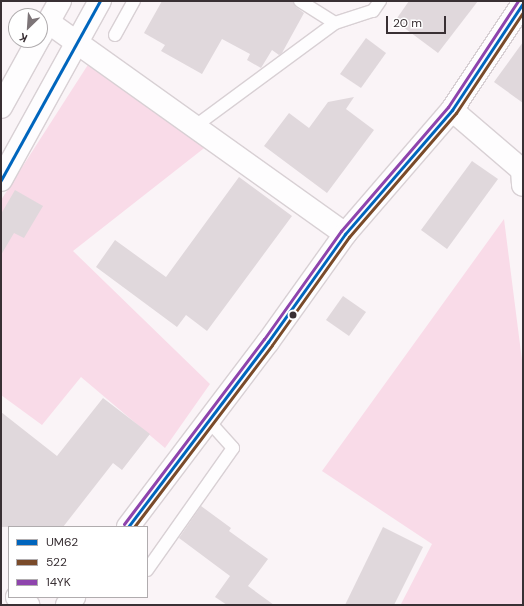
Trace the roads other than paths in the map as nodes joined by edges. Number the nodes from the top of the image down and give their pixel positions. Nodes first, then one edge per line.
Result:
1 (60, 1) edge
2 (100, 1) edge
3 (134, 1) edge
4 (300, 1) edge
5 (380, 1) edge
6 (523, 2) edge
7 (48, 22) edge
8 (335, 24) junction
9 (48, 35) edge
10 (115, 35) dead end
11 (75, 43) junction
12 (34, 48) edge
13 (1, 107) edge
14 (452, 110) junction
15 (194, 127) junction
16 (523, 175) edge
17 (1, 180) edge
18 (345, 234) junction
19 (208, 420) junction
20 (129, 526) edge
21 (148, 569) edge
22 (18, 598) edge
23 (28, 605) edge

1 - 7 main road
2 - 11 main road
3 - 10 lane
4 - 8 lane
5 - 8 lane
6 - 14 main road
8 - 15 lane
9 - 11 main road
11 - 15 main road
11 - 17 main road
12 - 13 main road
14 - 16 main road
14 - 18 main road
15 - 18 main road
18 - 19 main road
19 - 20 main road
19 - 21 lane
22 - 23 main road

